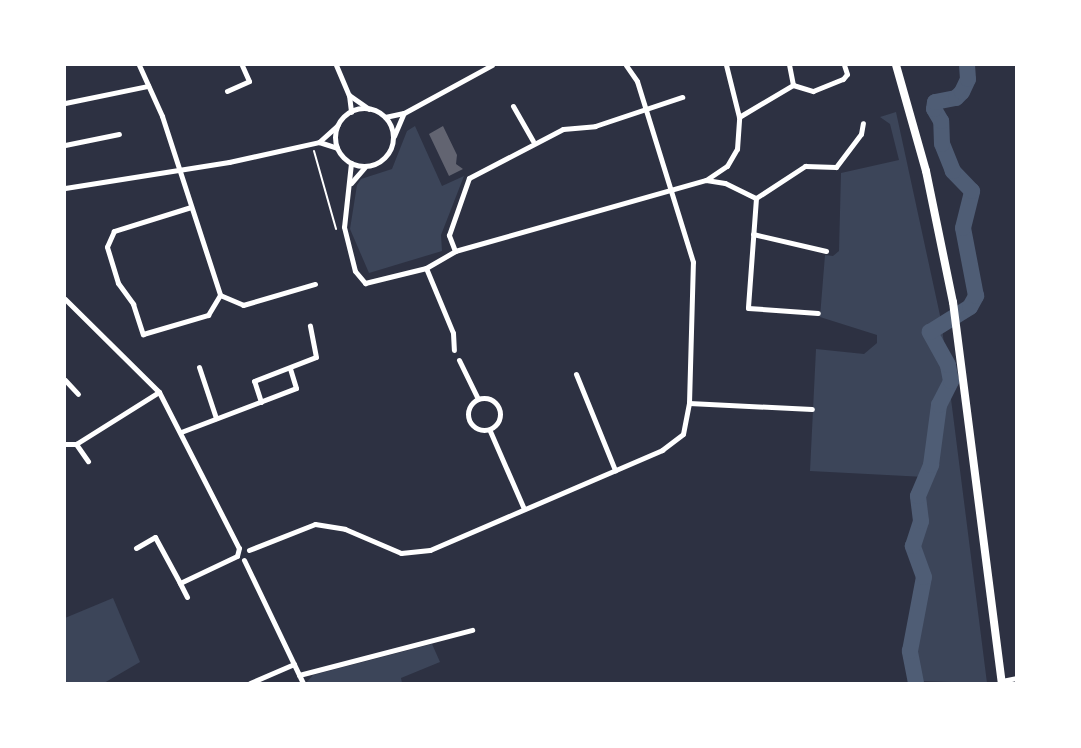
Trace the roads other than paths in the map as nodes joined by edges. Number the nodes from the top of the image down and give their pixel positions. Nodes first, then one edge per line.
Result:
1 (139, 65) edge
2 (242, 65) edge
3 (336, 65) edge
4 (492, 65) edge
5 (627, 65) edge
6 (726, 65) edge
7 (789, 65) edge
8 (844, 65) edge
9 (896, 65) edge
10 (793, 85) junction
11 (148, 86) junction
12 (227, 91) dead end
13 (349, 95) junction
14 (682, 97) dead end
15 (65, 103) edge
16 (513, 106) dead end
17 (369, 108) junction
18 (351, 111) junction
19 (645, 112) junction
20 (404, 113) junction
21 (386, 117) junction
22 (739, 117) junction
23 (863, 123) dead end
24 (338, 125) junction
25 (119, 134) dead end
26 (394, 136) junction
27 (533, 141) junction
28 (319, 142) junction
29 (65, 145) edge
30 (337, 148) junction
31 (351, 163) junction
32 (365, 167) junction
33 (180, 170) junction
34 (705, 180) junction
35 (351, 183) junction
36 (65, 188) edge
37 (669, 193) junction
38 (755, 198) junction
39 (191, 207) junction
40 (753, 234) junction
41 (455, 251) junction
42 (827, 251) dead end
43 (426, 268) junction
44 (316, 284) dead end
45 (220, 295) junction
46 (65, 300) edge
47 (818, 313) dead end
48 (310, 326) dead end
49 (454, 350) dead end
50 (459, 360) dead end
51 (199, 367) dead end
52 (290, 368) junction
53 (576, 374) dead end
54 (65, 380) edge
55 (159, 392) junction
56 (78, 394) dead end
57 (478, 399) junction
58 (261, 401) junction
59 (690, 403) junction
60 (812, 409) dead end
61 (216, 418) junction
62 (490, 430) junction
63 (181, 432) junction
64 (65, 444) edge
65 (76, 444) junction
66 (88, 461) dead end
67 (615, 470) junction
68 (524, 509) junction
69 (135, 548) dead end
70 (239, 548) junction
71 (249, 550) junction
72 (237, 556) junction
73 (244, 560) junction
74 (180, 583) junction
75 (187, 597) dead end
76 (472, 630) dead end
77 (294, 664) junction
78 (299, 675) junction
79 (1016, 678) edge
80 (1002, 682) edge
81 (250, 683) edge
82 (303, 683) edge

1 - 11 street
2 - 12 street
3 - 13 street
4 - 20 street
5 - 19 street
6 - 22 street
7 - 10 street
8 - 10 street
9 - 80 main road
10 - 22 street
11 - 15 street
11 - 33 street
13 - 17 street
13 - 18 street
14 - 19 street
16 - 27 street
17 - 18 street
17 - 21 street
18 - 24 street
19 - 27 street
19 - 37 street
20 - 21 street
20 - 26 street
21 - 26 street
22 - 34 street
23 - 38 street
24 - 28 street
24 - 30 street
25 - 29 street
26 - 32 street
27 - 41 street
28 - 30 street
28 - 33 street
30 - 31 street
31 - 32 street
31 - 35 street
32 - 35 street
33 - 36 street
33 - 39 street
34 - 37 street
34 - 38 street
35 - 43 street
37 - 41 street
37 - 59 street
38 - 40 street
39 - 45 street
39 - 45 street
40 - 42 street
40 - 47 street
41 - 43 street
43 - 49 street
44 - 45 street
46 - 55 street
48 - 52 street
50 - 57 street
51 - 61 street
52 - 58 street
52 - 58 street
53 - 67 street
54 - 56 street
55 - 63 street
55 - 65 street
57 - 62 street
57 - 62 street
58 - 61 street
59 - 60 street
59 - 67 street
61 - 63 street
62 - 68 street
63 - 70 street
64 - 65 street
65 - 66 street
67 - 68 street
68 - 71 street
69 - 74 street
70 - 71 street
70 - 72 street
71 - 73 street
72 - 73 street
72 - 74 street
73 - 77 street
74 - 75 street
76 - 78 street
77 - 78 street
77 - 81 street
78 - 82 street
79 - 80 street

